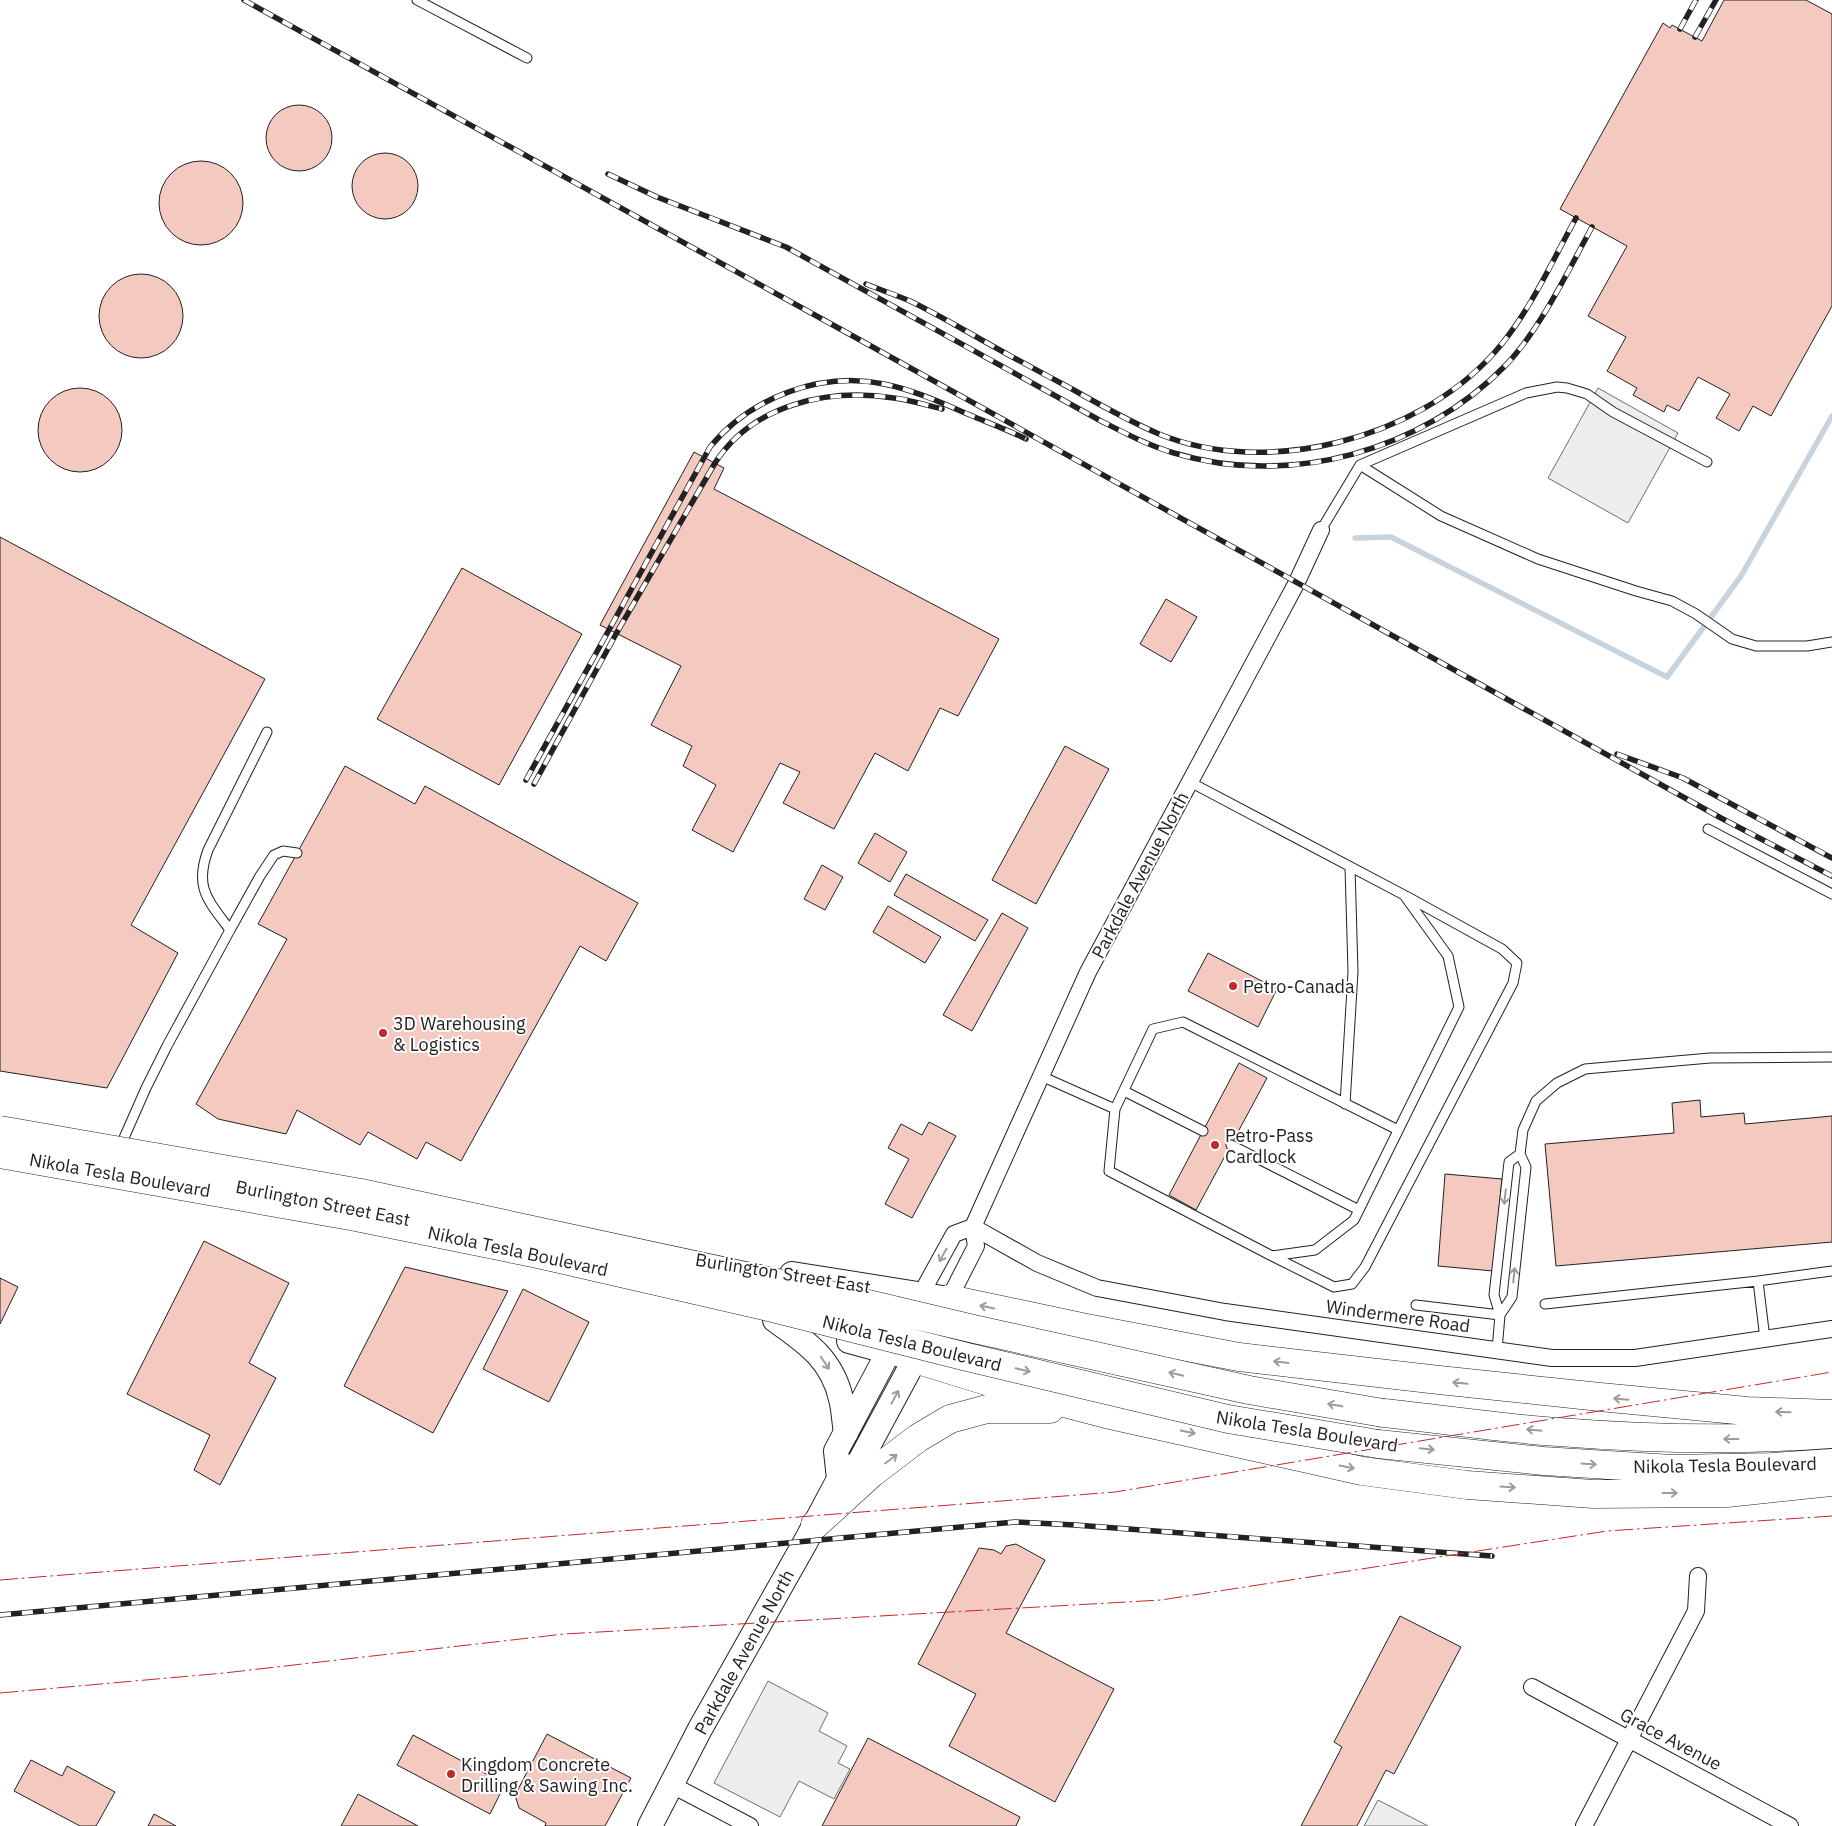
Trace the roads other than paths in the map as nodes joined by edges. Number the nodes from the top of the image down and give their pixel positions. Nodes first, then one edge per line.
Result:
1 (417, 0) edge
2 (527, 58) dead end
3 (1707, 462) dead end
4 (1360, 465) junction
5 (1321, 530) joint
6 (1832, 642) edge
7 (267, 732) dead end
8 (1190, 782) junction
9 (1708, 829) dead end
10 (297, 853) dead end
11 (1350, 867) junction
12 (1832, 894) edge
13 (1404, 895) junction
14 (230, 930) junction
15 (1832, 1057) edge
16 (1041, 1076) junction
17 (1124, 1091) junction
18 (1345, 1104) junction
19 (1115, 1109) junction
20 (0, 1130) edge
21 (1398, 1130) junction
22 (1203, 1131) dead end
23 (0, 1143) edge
24 (1231, 1145) dead end
25 (0, 1154) edge
26 (1520, 1154) junction
27 (113, 1164) junction
28 (1359, 1210) junction
29 (973, 1227) junction
30 (1272, 1256) junction
31 (616, 1261) junction
32 (1832, 1271) edge
33 (1758, 1281) junction
34 (678, 1292) junction
35 (921, 1294) junction
36 (949, 1299) junction
37 (1416, 1304) dead end
38 (1545, 1304) dead end
39 (1500, 1315) junction
40 (775, 1320) junction
41 (904, 1324) junction
42 (1086, 1328) junction
43 (932, 1329) junction
44 (1832, 1329) edge
45 (1765, 1339) junction
46 (1497, 1350) junction
47 (888, 1351) junction
48 (915, 1359) junction
49 (1106, 1414) junction
50 (1832, 1414) edge
51 (846, 1434) junction
52 (1832, 1434) edge
53 (1832, 1463) edge
54 (839, 1479) junction
55 (1832, 1482) edge
56 (815, 1526) junction
57 (1698, 1576) dead end
58 (1532, 1687) dead end
59 (1630, 1739) junction
60 (672, 1785) junction
61 (650, 1826) edge
62 (750, 1826) edge
63 (1584, 1826) edge
64 (1790, 1826) edge

1 - 2 lane
3 - 4 lane
4 - 5 lane
4 - 6 lane
5 - 8 street, Parkdale Avenue North
7 - 14 lane
8 - 11 lane
8 - 16 street, Parkdale Avenue North
9 - 12 lane
10 - 14 lane
11 - 13 lane
11 - 18 lane
13 - 21 lane
13 - 30 lane
14 - 27 lane
15 - 26 lane
16 - 19 lane
16 - 29 street, Parkdale Avenue North
17 - 18 lane
17 - 19 lane
17 - 22 lane
18 - 21 lane
19 - 30 lane
52 -> 20 highway, Nikola Tesla Boulevard, bridge
21 - 28 lane
23 - 27 main road, Burlington Street East
24 - 28 lane
25 -> 53 highway, Nikola Tesla Boulevard, bridge
39 -> 26 lane
26 -> 39 lane
27 - 31 main road, Burlington Street East
28 - 30 lane
29 -> 35 street
29 - 36 street, Parkdale Avenue North
29 - 46 street, Windermere Road
31 - 34 main road, Burlington Street East
31 - 35 main road, Burlington Street East
32 - 33 lane
33 - 38 lane
33 - 45 lane
34 - 40 main road, Burlington Street East
34 - 41 main road
35 - 36 main road, Burlington Street East
35 - 41 main road
36 - 41 main road
42 -> 36 highway
36 - 43 main road, Parkdale Avenue North
37 - 39 lane
39 - 46 lane
40 - 47 main road, Burlington Street East
40 -> 51 main road
41 - 47 main road
42 - 43 highway
50 -> 42 highway
43 - 47 highway
43 - 48 main road, Parkdale Avenue North
44 - 45 street, Windermere Road
45 - 46 street, Windermere Road
47 - 48 main road, Burlington Street East
47 - 51 main road
48 - 49 highway
54 -> 48 main road, Parkdale Avenue North
49 -> 55 highway
56 -> 49 highway
51 - 54 main road
54 - 56 main road, Parkdale Avenue North
56 - 60 main road, Parkdale Avenue North
57 - 59 street
58 - 59 street, Grace Avenue
59 - 63 street
59 - 64 street, Grace Avenue
60 - 61 main road, Parkdale Avenue North
60 - 62 street

